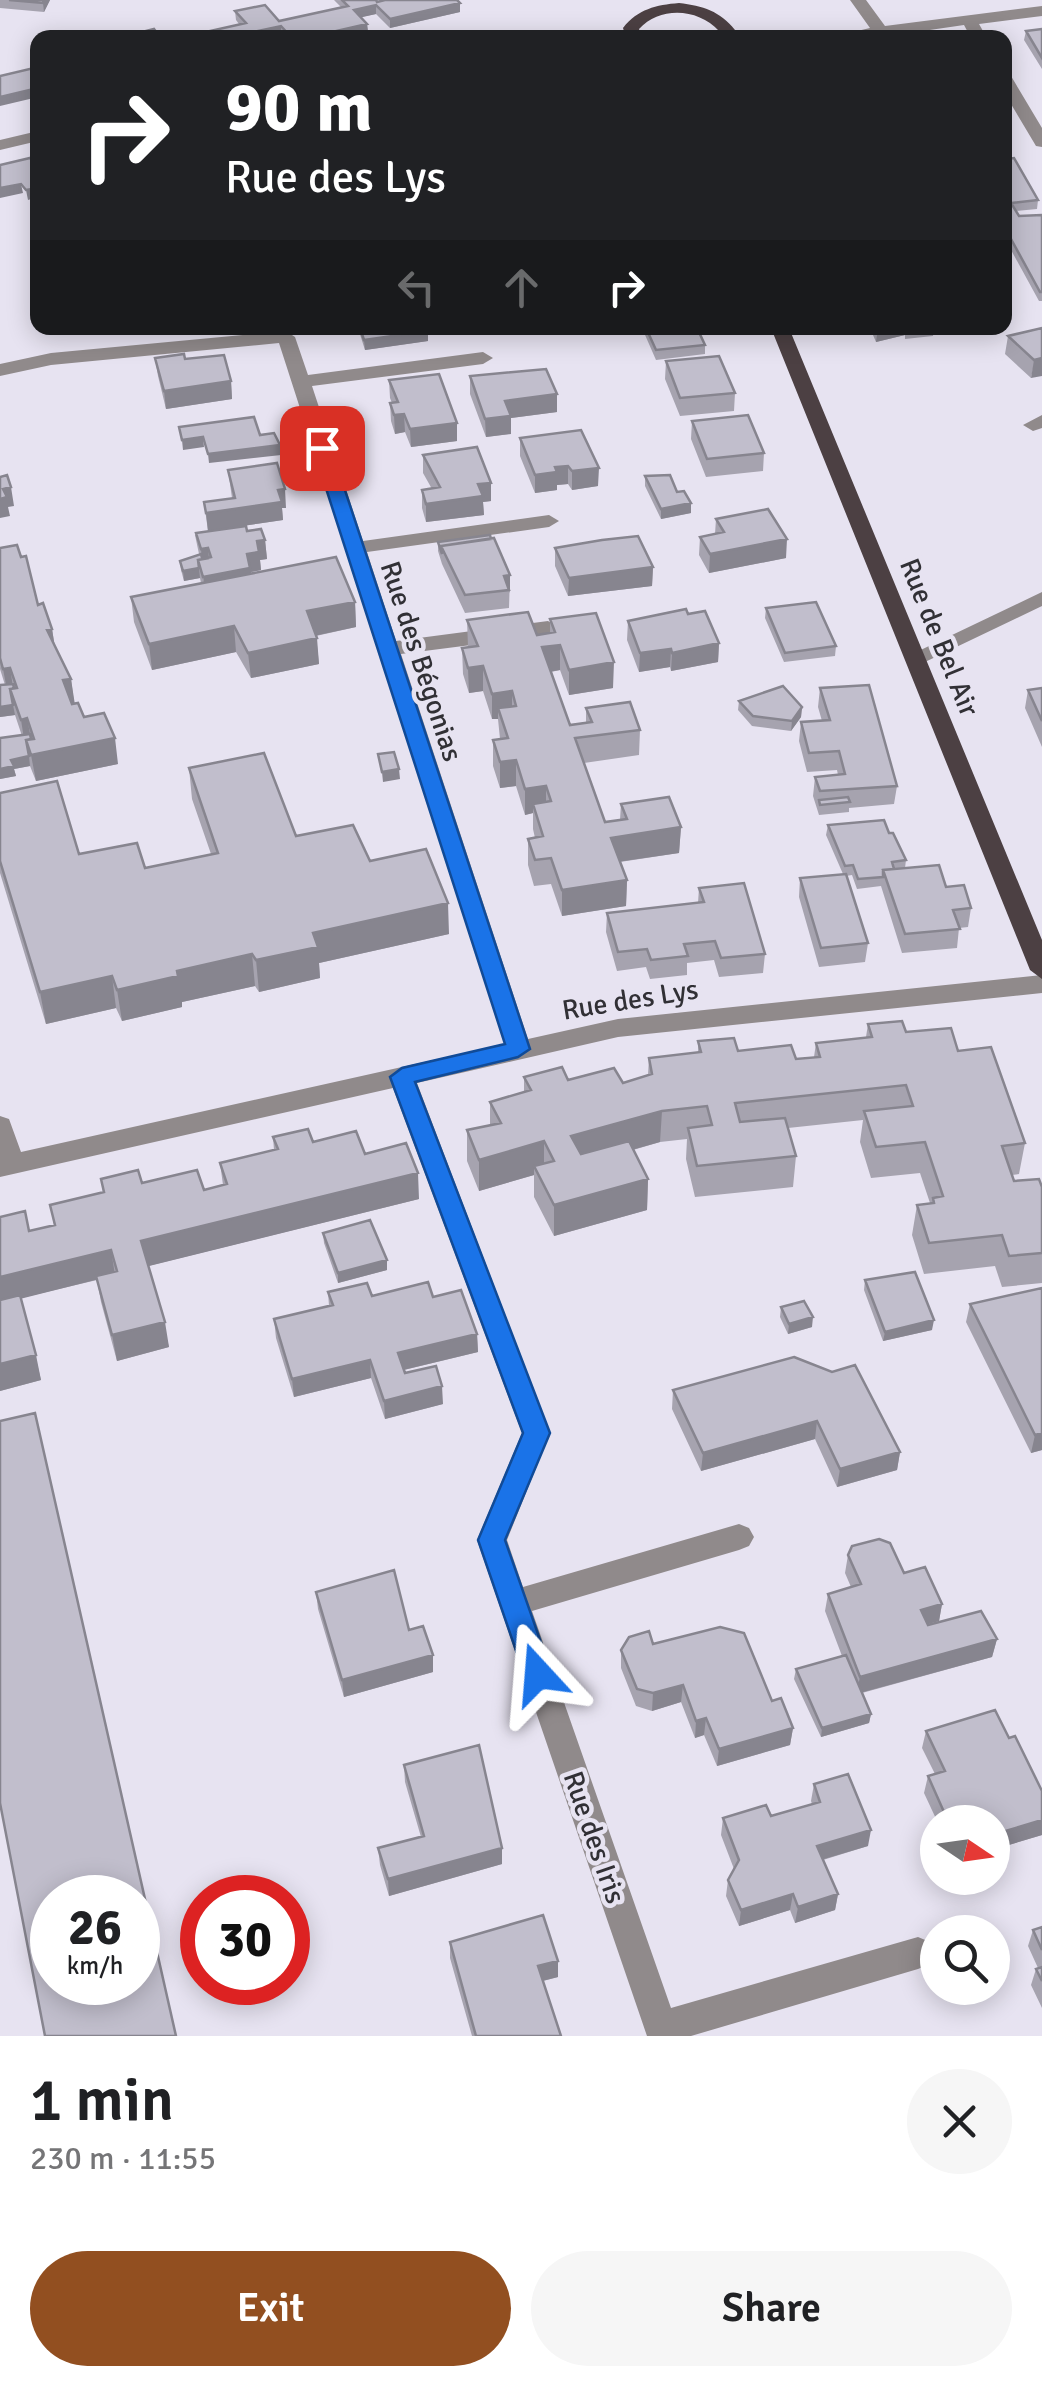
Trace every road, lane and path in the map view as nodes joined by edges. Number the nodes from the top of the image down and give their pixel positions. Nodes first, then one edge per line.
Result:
1 (858, 0) edge
2 (657, 5) edge
3 (1042, 11) edge
4 (968, 20) junction
5 (633, 30) edge
6 (727, 30) edge
7 (880, 30) edge
8 (896, 30) edge
9 (974, 30) edge
10 (1012, 92) edge
11 (30, 138) edge
12 (1042, 142) edge
13 (0, 145) edge
14 (265, 335) edge
15 (293, 335) edge
16 (783, 335) edge
17 (483, 358) dead end
18 (0, 370) edge
19 (301, 382) junction
20 (549, 521) dead end
21 (354, 548) junction
22 (1042, 598) edge
23 (548, 628) dead end
24 (386, 649) junction
25 (917, 656) junction
26 (1042, 970) edge
27 (1042, 984) edge
28 (518, 1049) junction
29 (402, 1077) junction
30 (0, 1126) edge
31 (5, 1165) edge
32 (739, 1536) dead end
33 (513, 1603) junction
34 (918, 1953) dead end
35 (663, 2032) edge

1 - 7 street
2 - 5 main road
2 - 6 main road
3 - 4 street
4 - 8 street
4 - 9 street
10 - 12 street
11 - 13 street
14 - 18 street, Rue des Bégonias
15 - 19 street, Rue des Bégonias
16 - 25 main road, Rue de Bel Air
17 - 19 street
19 - 21 street, Rue des Bégonias
20 - 21 street
21 - 24 street, Rue des Bégonias
22 - 25 street
23 - 24 street
24 - 28 street, Rue des Bégonias
25 - 26 main road, Rue de Bel Air
27 - 28 street, Rue des Lys
28 - 29 street, Rue des Lys
29 - 31 street, Rue des Lys
29 - 33 street, Rue des Iris
30 - 31 street
32 - 33 street
33 - 35 street, Rue des Iris
34 - 35 street

